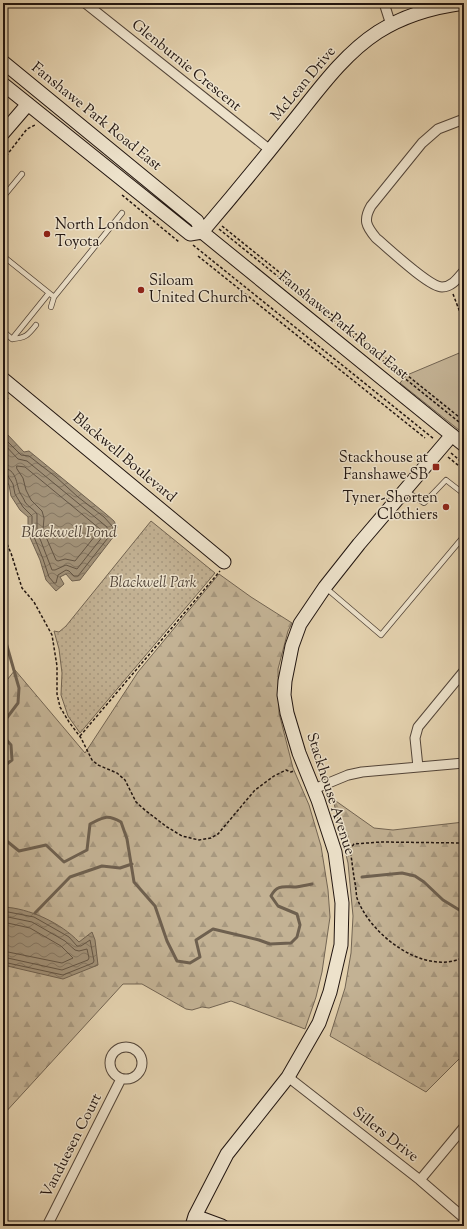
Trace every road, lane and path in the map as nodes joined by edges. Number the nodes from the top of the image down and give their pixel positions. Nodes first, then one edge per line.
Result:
1 (85, 3) edge
2 (384, 3) edge
3 (464, 3) edge
4 (391, 25) junction
5 (3, 62) edge
6 (3, 84) edge
7 (38, 90) junction
8 (28, 104) junction
9 (464, 119) edge
10 (34, 124) dead end
11 (3, 133) edge
12 (270, 150) junction
13 (3, 160) edge
14 (22, 174) dead end
15 (3, 197) edge
16 (122, 213) dead end
17 (216, 224) junction
18 (202, 232) junction
19 (193, 245) dead end
20 (3, 256) edge
21 (198, 256) dead end
22 (464, 271) edge
23 (449, 285) junction
24 (49, 293) junction
25 (54, 297) junction
26 (51, 307) dead end
27 (464, 323) edge
28 (36, 324) dead end
29 (3, 331) edge
30 (12, 339) junction
31 (3, 379) edge
32 (464, 421) edge
33 (464, 426) edge
34 (452, 435) junction
35 (426, 438) dead end
36 (464, 445) edge
37 (444, 450) junction
38 (464, 464) edge
39 (464, 470) edge
40 (404, 490) junction
41 (464, 494) edge
42 (3, 535) edge
43 (464, 536) edge
44 (222, 566) joint
45 (325, 587) junction
46 (464, 671) edge
47 (80, 736) junction
48 (464, 763) edge
49 (418, 767) junction
50 (294, 772) dead end
51 (314, 789) junction
52 (464, 842) edge
53 (464, 957) edge
54 (288, 1077) junction
55 (121, 1079) dead end
56 (464, 1127) edge
57 (420, 1180) junction
58 (464, 1218) edge
59 (193, 1221) edge
60 (47, 1226) edge
61 (222, 1226) edge

1 - 12 street, Glenburnie Crescent
2 - 4 street
3 - 4 street, McLean Drive
4 - 12 street, McLean Drive
5 - 7 street, Fanshawe Park Road East
6 - 8 street, Fanshawe Park Road East
7 - 8 street
7 - 18 street, Fanshawe Park Road East
8 - 11 street
8 - 18 street, Fanshawe Park Road East
9 - 23 street
10 - 13 path
12 - 17 street, McLean Drive
14 - 15 lane
16 - 25 lane
17 - 18 street, McLean Drive
17 - 32 path
17 - 33 path
18 - 34 street, Fanshawe Park Road East
19 - 37 path
20 - 24 lane
21 - 35 path
22 - 23 street
23 - 27 path
24 - 25 lane
24 - 30 lane
25 - 26 lane
28 - 30 lane
29 - 30 lane
31 - 44 street, Blackwell Boulevard
34 - 36 street, Fanshawe Park Road East
34 - 37 street, Stackhouse Avenue
37 - 38 path
37 - 39 path
37 - 40 street, Stackhouse Avenue
40 - 41 lane
40 - 45 street, Stackhouse Avenue
42 - 47 path
43 - 45 lane
44 - 47 path
45 - 51 street, Stackhouse Avenue
46 - 49 street
47 - 50 path
48 - 49 street
49 - 51 street
51 - 54 street, Stackhouse Avenue
52 - 53 path
54 - 57 street, Sillers Drive
54 - 59 street, Stackhouse Avenue
55 - 60 street, Vanduesen Court
56 - 57 street
57 - 58 street, Sillers Drive
59 - 61 street

